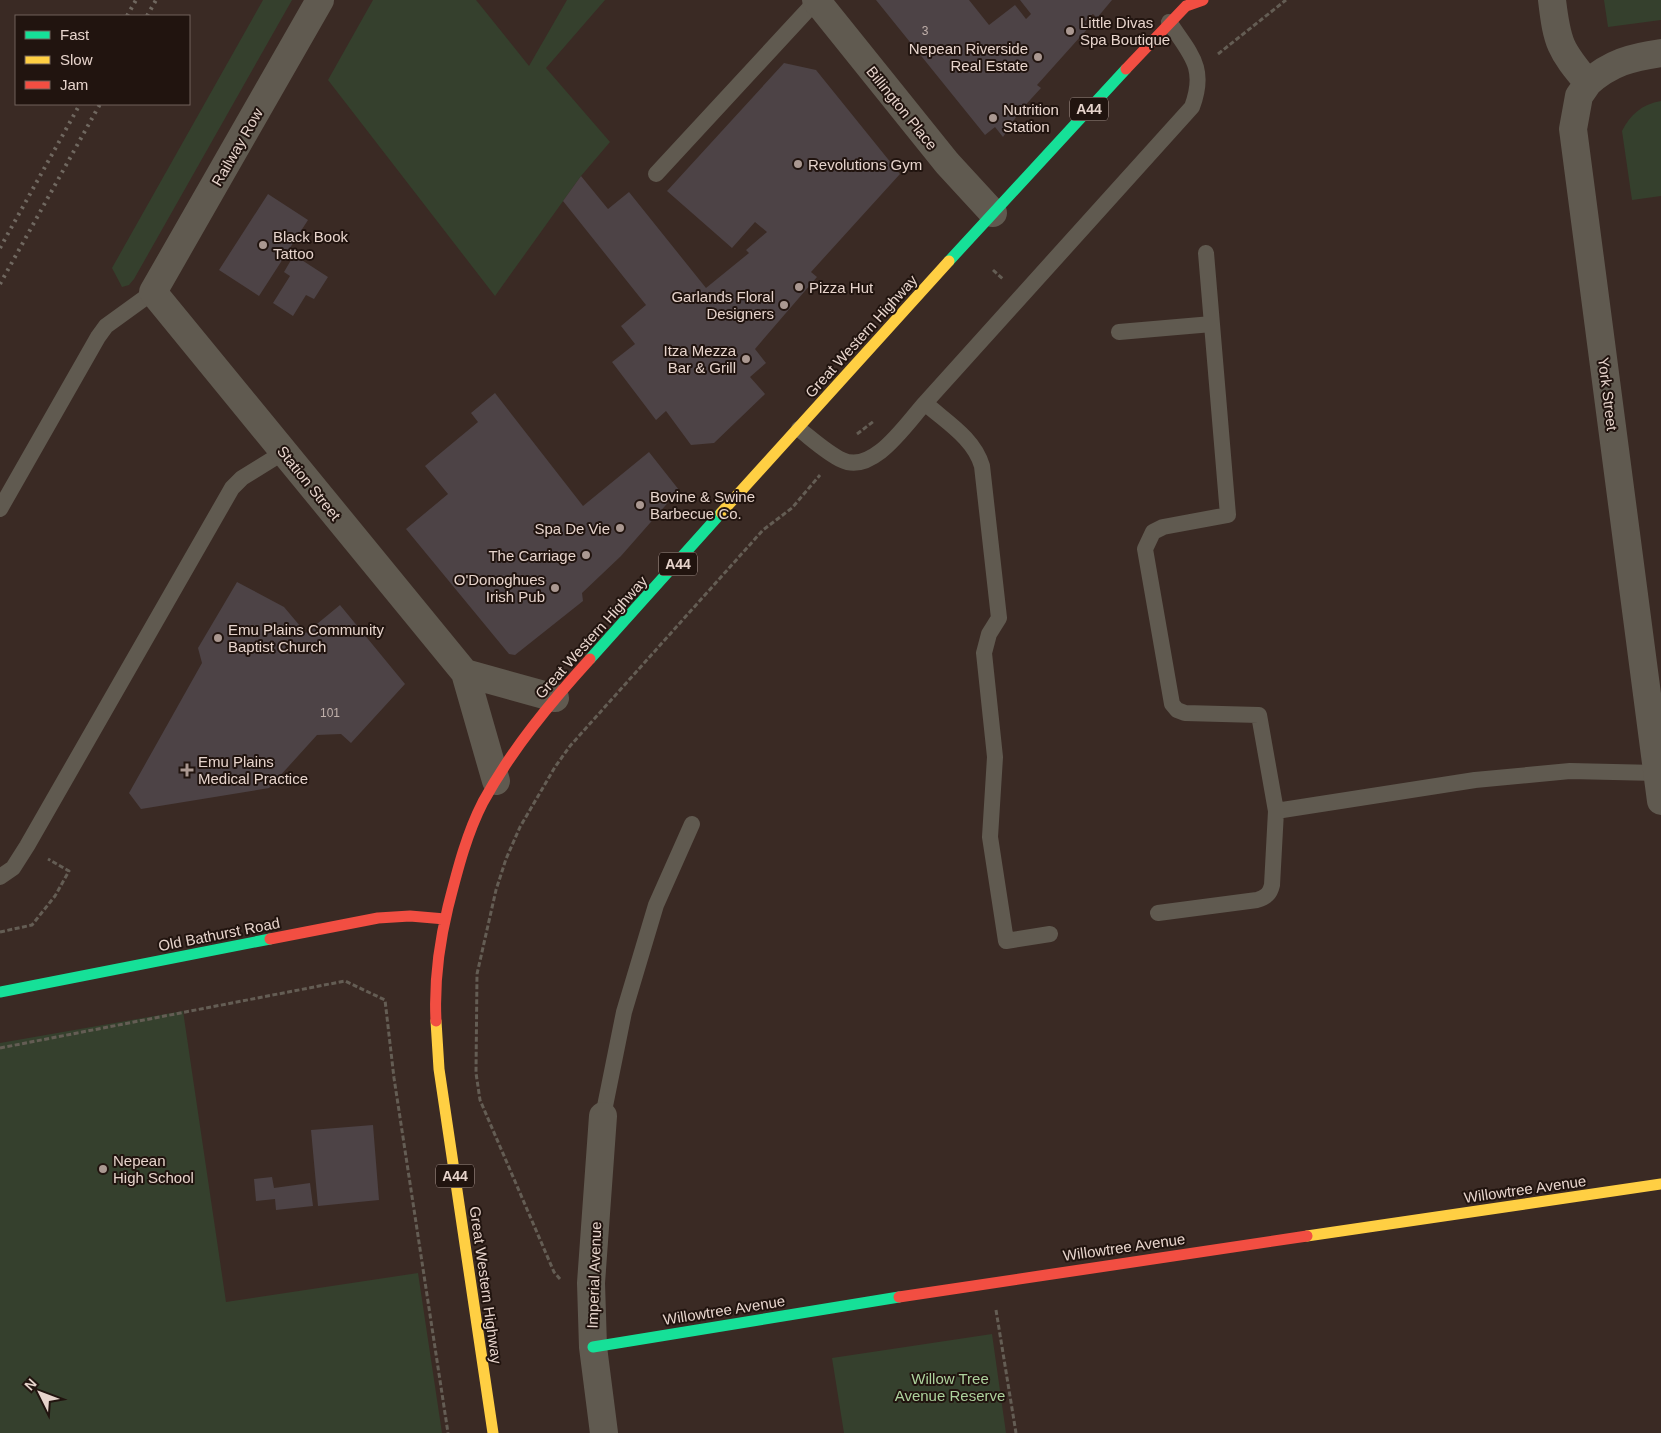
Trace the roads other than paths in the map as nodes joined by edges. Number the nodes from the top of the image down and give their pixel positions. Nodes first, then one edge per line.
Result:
1 (320, 0) edge
2 (816, 0) edge
3 (1203, 0) edge
4 (1552, 0) edge
5 (1187, 3) edge
6 (1169, 22) junction
7 (1661, 53) edge
8 (1588, 83) junction
9 (656, 174) dead end
10 (993, 213) junction
11 (1206, 252) dead end
12 (154, 292) junction
13 (1212, 324) junction
14 (1119, 332) dead end
15 (925, 404) junction
16 (798, 429) junction
17 (284, 452) junction
18 (0, 509) edge
19 (465, 674) junction
20 (555, 698) junction
21 (1657, 773) junction
22 (496, 781) junction
23 (1661, 801) edge
24 (1276, 811) junction
25 (692, 824) dead end
26 (0, 876) edge
27 (1158, 913) dead end
28 (445, 919) junction
29 (1050, 934) dead end
30 (0, 992) edge
31 (603, 1116) joint
32 (1661, 1184) edge
33 (593, 1347) junction
34 (493, 1433) edge
35 (604, 1433) edge

1 - 12 street, Railway Row
2 - 9 lane
2 - 10 street, Billington Place
3 - 5 main road, Great Western Highway / A44
4 - 8 street
5 - 6 main road, Great Western Highway / A44
6 - 10 main road, Great Western Highway / A44
6 - 15 lane
7 - 8 street
8 - 21 street, York Street
10 - 16 main road, Great Western Highway / A44
11 - 13 lane
12 - 17 street, Station Street
12 - 18 lane
13 - 14 lane
13 - 24 lane
15 - 16 lane
15 - 29 lane
16 - 20 main road, Great Western Highway / A44
17 - 19 street, Station Street
17 - 26 lane
19 - 20 street
19 - 22 street, Station Street
20 - 22 main road, Great Western Highway / A44
21 - 23 street, York Street
21 - 24 lane
22 - 28 main road, Great Western Highway / A44
24 - 27 lane
25 - 31 lane
28 - 30 main road, Old Bathurst Road
28 - 34 main road, Great Western Highway / A44
31 - 33 street, Imperial Avenue
32 - 33 main road, Willowtree Avenue
33 - 35 street, Imperial Avenue

